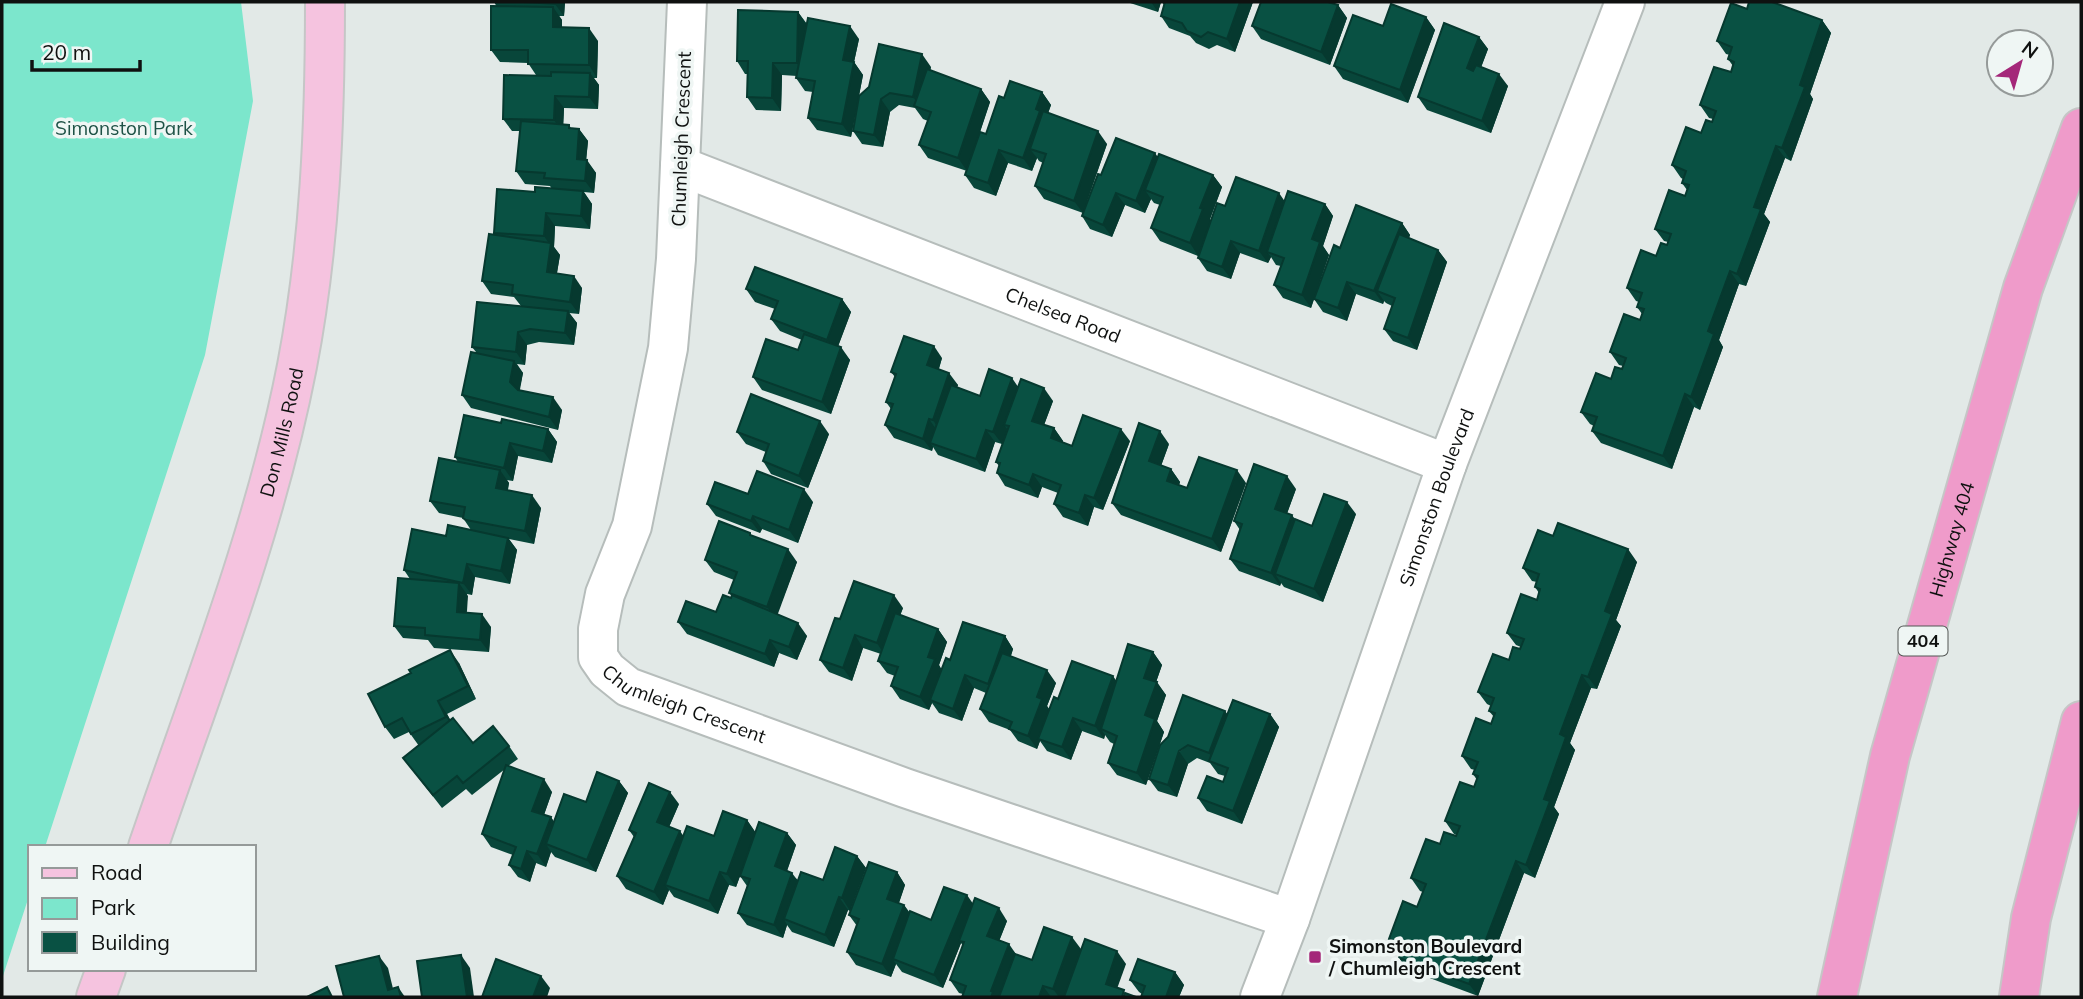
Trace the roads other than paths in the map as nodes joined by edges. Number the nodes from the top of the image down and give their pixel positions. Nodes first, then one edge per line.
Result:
1 (325, 2) edge
2 (687, 2) edge
3 (1625, 2) edge
4 (2081, 128) edge
5 (680, 166) junction
6 (1447, 464) junction
7 (2081, 721) edge
8 (149, 845) edge
9 (1290, 919) junction
10 (105, 971) edge
11 (96, 997) edge
12 (1260, 997) edge
13 (1837, 997) edge
14 (2019, 997) edge

1 - 8 main road, Don Mills Road
2 - 5 street, Chumleigh Crescent
3 - 6 street, Simonston Boulevard
4 - 13 highway, Highway 404 / 404
5 - 6 street, Chelsea Road
5 - 9 street, Chumleigh Crescent
6 - 9 street, Simonston Boulevard
7 - 14 highway
9 - 12 street, Simonston Boulevard
10 - 11 main road

